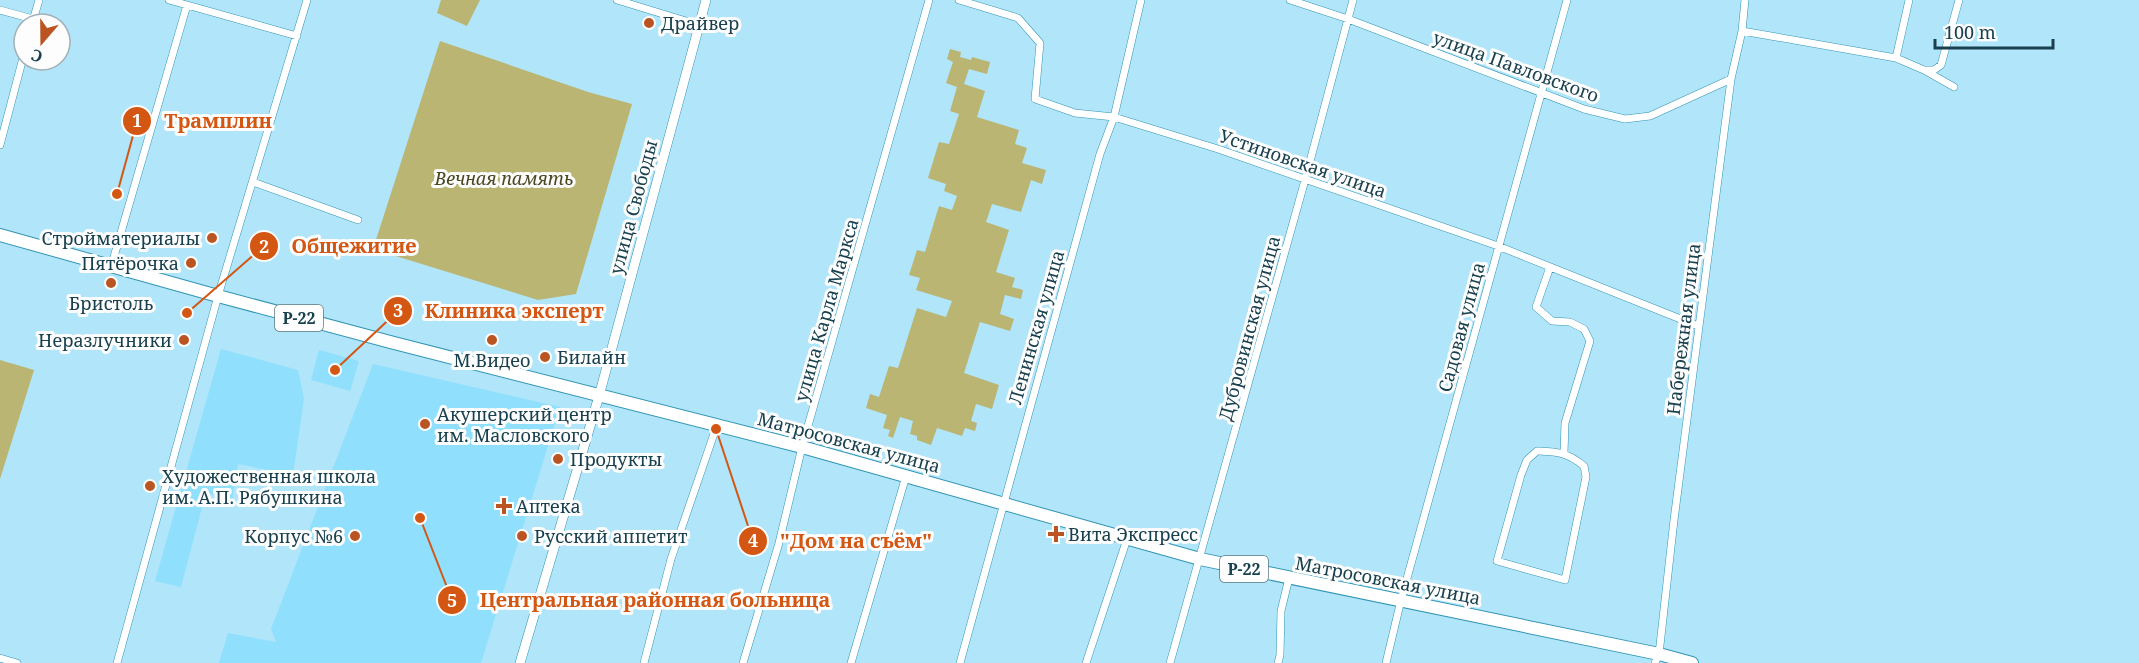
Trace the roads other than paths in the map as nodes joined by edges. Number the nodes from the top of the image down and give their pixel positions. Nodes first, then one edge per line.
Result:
1 (307, 0) edge
2 (617, 0) edge
3 (706, 0) edge
4 (929, 0) edge
5 (959, 0) edge
6 (1141, 0) edge
7 (1290, 0) edge
8 (1353, 0) edge
9 (1567, 0) edge
10 (1745, 0) edge
11 (1909, 0) edge
12 (1959, 0) edge
13 (173, 1) edge
14 (187, 5) junction
15 (1348, 19) junction
16 (699, 25) junction
17 (1742, 31) junction
18 (297, 36) junction
19 (1896, 58) junction
20 (1924, 70) junction
21 (19, 72) edge
22 (1731, 79) junction
23 (1954, 87) dead end
24 (1540, 92) junction
25 (1114, 117) junction
26 (0, 145) edge
27 (1305, 180) junction
28 (253, 182) junction
29 (358, 220) dead end
30 (0, 234) edge
31 (1498, 246) junction
32 (111, 267) junction
33 (1550, 267) junction
34 (218, 296) junction
35 (1698, 326) junction
36 (599, 396) junction
37 (717, 425) junction
38 (802, 447) junction
39 (1564, 453) junction
40 (906, 476) junction
41 (1003, 503) junction
42 (1128, 539) junction
43 (1200, 559) junction
44 (1289, 578) junction
45 (1401, 600) junction
46 (0, 658) edge
47 (1657, 658) edge
48 (17, 663) edge
49 (117, 663) edge
50 (520, 663) edge
51 (644, 663) edge
52 (743, 663) edge
53 (851, 663) edge
54 (960, 663) edge
55 (1086, 663) edge
56 (1170, 663) edge
57 (1278, 663) edge
58 (1386, 663) edge
59 (1692, 663) edge

1 - 18 street
2 - 16 street
3 - 16 main road, улица Свободы
4 - 38 street, улица Карла Маркса
5 - 25 street, Устиновская улица
6 - 25 street, Ленинская улица
7 - 15 street, улица Павловского
8 - 15 street, Дубровинская улица
9 - 24 street, Садовая улица
10 - 17 street, Набережная улица
11 - 19 street
12 - 20 street
13 - 14 street
14 - 18 street
14 - 32 street
15 - 24 street, улица Павловского
15 - 27 street, Дубровинская улица
16 - 36 main road, улица Свободы
17 - 19 street
17 - 22 street, Набережная улица
18 - 28 street
19 - 20 street
20 - 23 street
21 - 26 street
22 - 24 street, улица Павловского
22 - 35 street, Набережная улица
24 - 31 street, Садовая улица
25 - 27 street, Устиновская улица
25 - 41 street, Ленинская улица
27 - 31 street, Устиновская улица
27 - 43 street, Дубровинская улица
28 - 29 street
28 - 34 street
30 - 32 highway, Матросовская улица / Р-22
31 - 33 street, Устиновская улица
31 - 45 street, Садовая улица
32 - 34 highway, Матросовская улица / Р-22
33 - 35 street, Устиновская улица
33 - 39 street
34 - 36 highway, Матросовская улица / Р-22
34 - 49 street
35 - 47 street, Набережная улица
36 - 37 highway, Матросовская улица / Р-22
36 - 50 main road, улица Свободы
37 - 38 highway, Матросовская улица / Р-22
37 - 51 street
38 - 40 highway, Матросовская улица / Р-22
38 - 52 street, улица Карла Маркса
39 - 39 street
40 - 41 highway, Матросовская улица / Р-22
40 - 53 street
41 - 42 highway, Матросовская улица / Р-22
41 - 54 street, Ленинская улица
42 - 43 highway, Матросовская улица / Р-22
42 - 55 street
43 - 44 highway, Матросовская улица / Р-22
43 - 56 street, Дубровинская улица
44 - 45 highway, Матросовская улица / Р-22
44 - 57 street
45 - 47 highway, Матросовская улица / Р-22
45 - 58 street, Садовая улица
46 - 48 street
47 - 59 highway, Матросовская улица / Р-22

